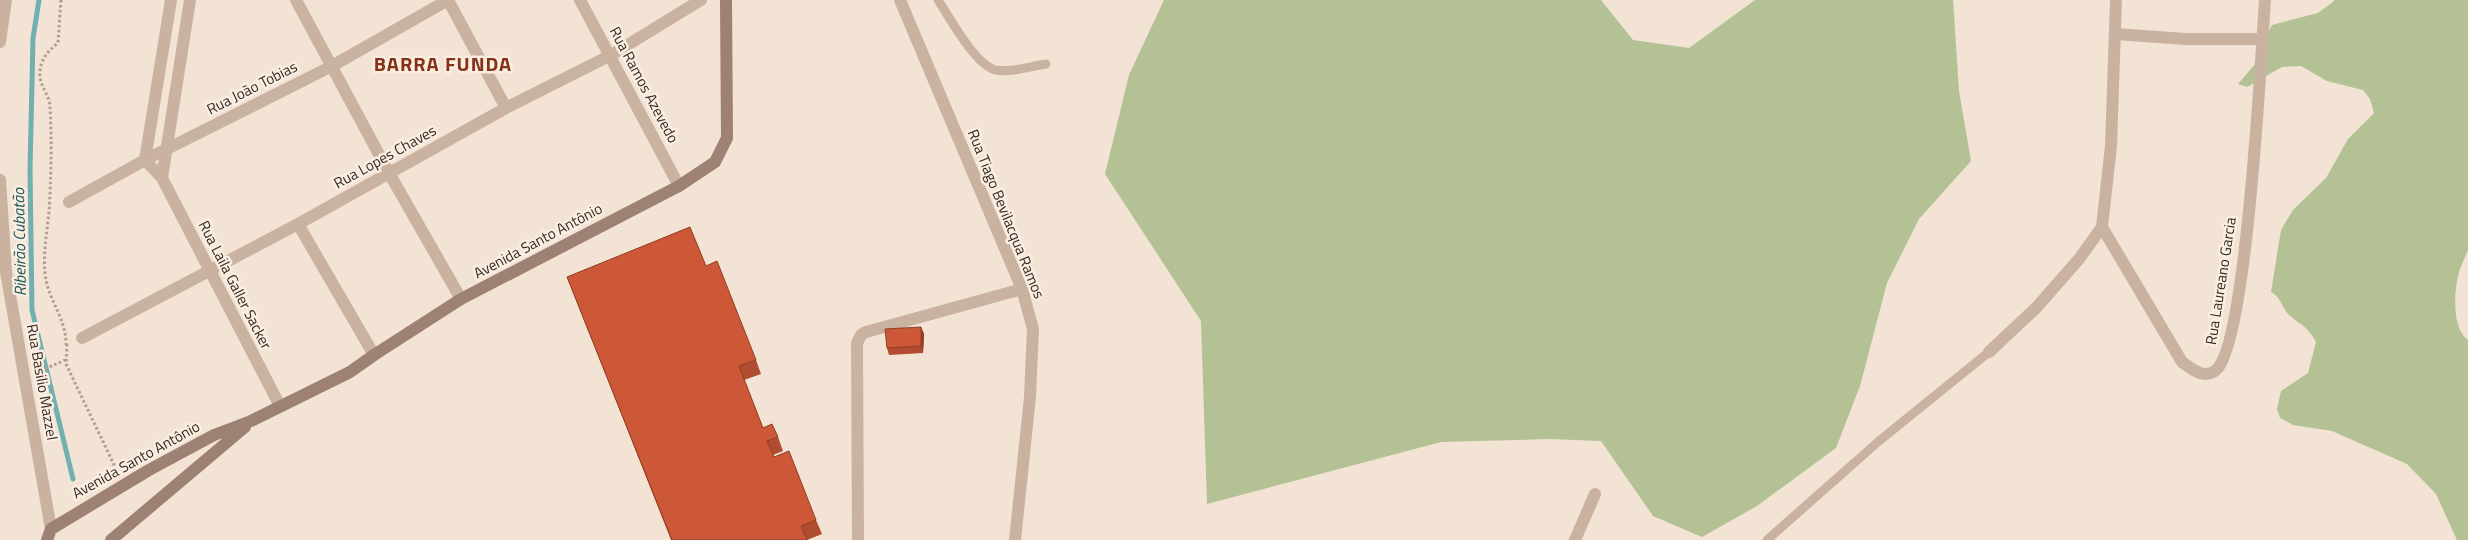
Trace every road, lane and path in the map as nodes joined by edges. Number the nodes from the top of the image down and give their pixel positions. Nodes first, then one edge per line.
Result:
1 (6, 0) edge
2 (62, 0) edge
3 (171, 0) edge
4 (190, 0) edge
5 (296, 0) edge
6 (448, 0) edge
7 (580, 0) edge
8 (701, 0) edge
9 (719, 0) edge
10 (726, 0) edge
11 (900, 0) edge
12 (938, 0) edge
13 (2116, 0) edge
14 (2265, 0) edge
15 (726, 21) junction
16 (2115, 34) junction
17 (2262, 38) junction
18 (0, 42) edge
19 (610, 55) junction
20 (1046, 64) dead end
21 (332, 66) junction
22 (506, 108) junction
23 (165, 150) junction
24 (145, 160) junction
25 (390, 173) junction
26 (162, 178) junction
27 (0, 180) edge
28 (678, 186) junction
29 (69, 202) dead end
30 (298, 224) junction
31 (2102, 227) junction
32 (0, 259) edge
33 (210, 271) junction
34 (6, 272) junction
35 (1022, 288) junction
36 (462, 299) junction
37 (82, 338) joint
38 (66, 345) junction
39 (1989, 352) joint
40 (374, 354) junction
41 (65, 360) junction
42 (34, 374) dead end
43 (280, 406) junction
44 (251, 421) junction
45 (124, 486) junction
46 (1595, 494) dead end
47 (49, 534) edge
48 (114, 537) edge
49 (858, 540) edge
50 (1015, 540) edge
51 (1575, 540) edge
52 (1767, 540) edge

1 - 18 street
2 - 38 path
3 - 24 street
4 - 23 street
5 - 21 street
6 - 21 street, Rua João Tobias
6 - 22 street
7 - 19 street, Rua Ramos Azevedo
8 - 19 street, Rua Lopes Chaves
9 - 15 main road, Avenida Santo Antônio
10 - 15 main road, Avenida Santo Antônio
11 - 35 street, Rua Tiago Bevilacqua Ramos
12 - 20 lane
13 - 16 street
14 - 17 street, Rua Laureano Garcia
15 - 28 main road, Avenida Santo Antônio
16 - 17 street
16 - 31 street
17 - 31 street, Rua Laureano Garcia
19 - 22 street, Rua Lopes Chaves
19 - 28 street, Rua Ramos Azevedo
21 - 23 street, Rua João Tobias
21 - 25 street
22 - 25 street, Rua Lopes Chaves
23 - 24 street, Rua João Tobias
23 - 26 street
24 - 26 street, Rua Laila Galler Sacker
24 - 29 street, Rua João Tobias
25 - 30 street, Rua Lopes Chaves
25 - 36 street
26 - 33 street, Rua Laila Galler Sacker
27 - 34 street, Rua Basilio Mazzel
28 - 36 main road, Avenida Santo Antônio
30 - 33 street, Rua Lopes Chaves
30 - 40 street
31 - 39 street
32 - 34 street
33 - 37 street, Rua Lopes Chaves
33 - 43 street, Rua Laila Galler Sacker
34 - 47 street, Rua Basilio Mazzel
35 - 49 street
35 - 50 street, Rua Tiago Bevilacqua Ramos
36 - 40 main road, Avenida Santo Antônio
37 - 38 path
38 - 41 path
39 - 52 lane
40 - 43 main road, Avenida Santo Antônio
41 - 42 path
41 - 45 path
43 - 44 main road, Avenida Santo Antônio
44 - 45 main road, Avenida Santo Antônio
44 - 48 main road, Avenida Santo Antônio
45 - 47 main road, Avenida Santo Antônio
46 - 51 street

